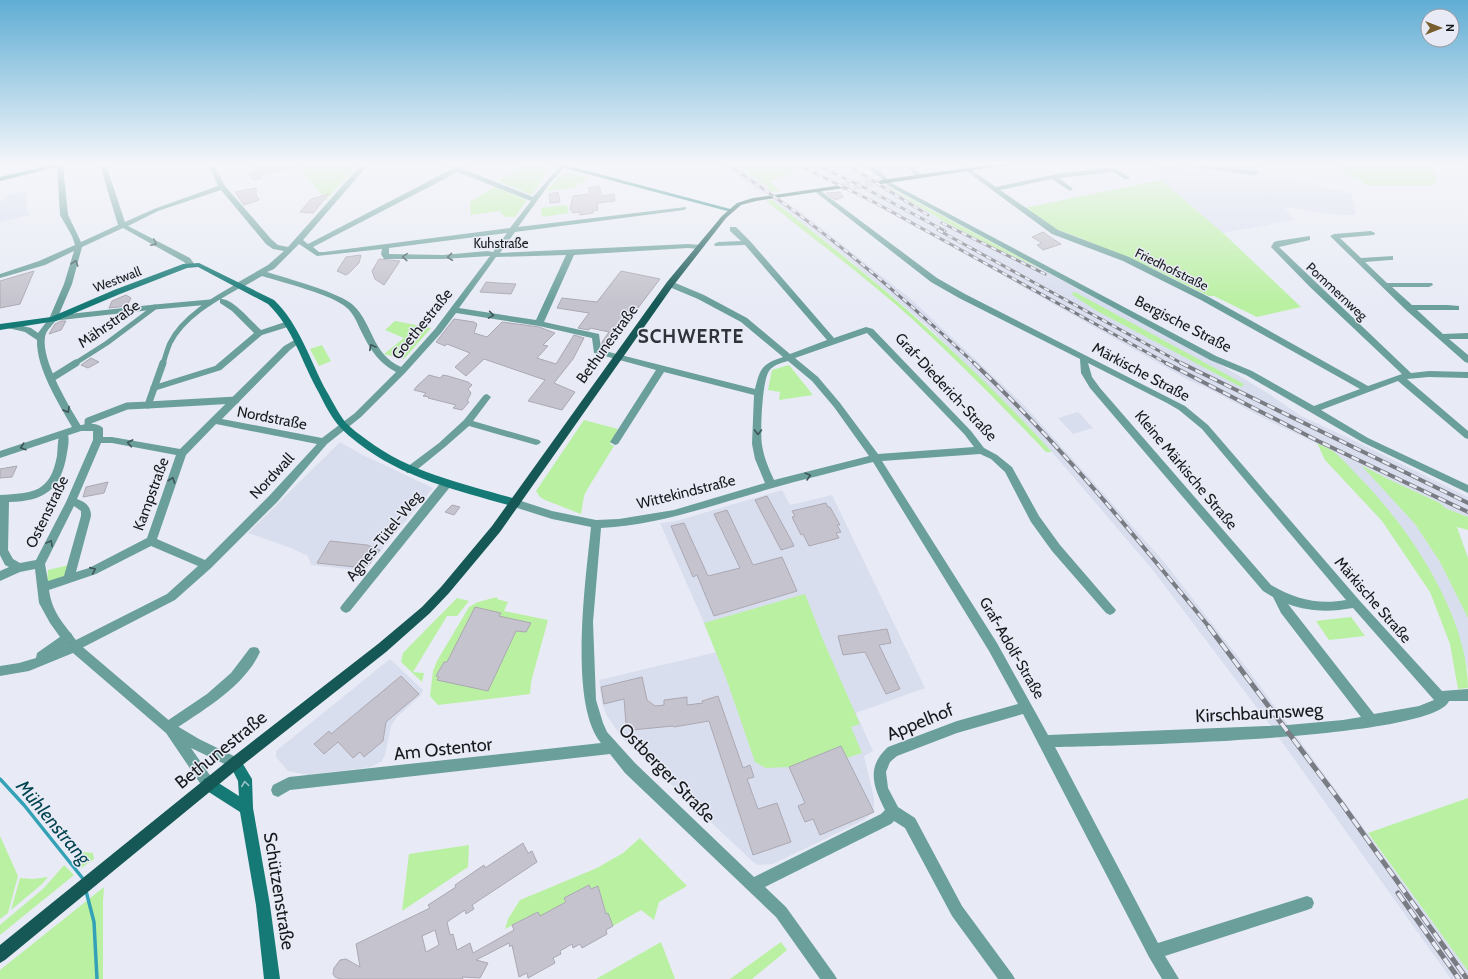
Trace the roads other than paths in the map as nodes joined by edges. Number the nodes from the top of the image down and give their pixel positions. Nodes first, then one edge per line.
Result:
1 (64, 211) edge
2 (117, 211) edge
3 (154, 211) edge
4 (242, 211) edge
5 (326, 211) edge
6 (379, 211) edge
7 (526, 211) edge
8 (662, 211) edge
9 (730, 211) edge
10 (843, 211) edge
11 (938, 211) edge
12 (1025, 211) edge
13 (519, 220) junction
14 (122, 225) junction
15 (539, 226) junction
16 (733, 229) dead end
17 (511, 230) junction
18 (1371, 232) dead end
19 (1307, 238) dead end
20 (299, 241) junction
21 (747, 243) junction
22 (718, 244) dead end
23 (79, 246) junction
24 (386, 246) junction
25 (308, 247) junction
26 (698, 247) junction
27 (290, 250) junction
28 (570, 253) junction
29 (493, 254) junction
30 (1390, 258) dead end
31 (1359, 260) junction
32 (191, 265) junction
33 (261, 273) junction
34 (0, 276) edge
35 (670, 284) junction
36 (1385, 285) junction
37 (1429, 285) dead end
38 (238, 286) junction
39 (220, 300) junction
40 (210, 302) junction
41 (155, 307) junction
42 (1409, 308) junction
43 (1456, 308) dead end
44 (453, 310) junction
45 (53, 319) junction
46 (539, 323) junction
47 (288, 324) junction
48 (11, 326) junction
49 (0, 327) edge
50 (259, 332) junction
51 (1441, 336) junction
52 (1468, 336) edge
53 (41, 339) junction
54 (298, 341) junction
55 (832, 341) junction
56 (617, 358) junction
57 (789, 358) junction
58 (1085, 358) junction
59 (1468, 360) edge
60 (661, 369) junction
61 (402, 371) junction
62 (1468, 375) edge
63 (1403, 376) junction
64 (52, 378) junction
65 (154, 388) junction
66 (1367, 389) junction
67 (759, 393) junction
68 (487, 397) dead end
69 (236, 400) junction
70 (148, 405) junction
71 (1313, 410) junction
72 (215, 421) junction
73 (467, 422) junction
74 (344, 425) junction
75 (83, 428) junction
76 (64, 434) junction
77 (1468, 436) edge
78 (98, 440) junction
79 (324, 442) junction
80 (536, 442) dead end
81 (615, 442) dead end
82 (981, 450) junction
83 (182, 453) junction
84 (0, 455) edge
85 (874, 458) junction
86 (410, 470) junction
87 (446, 484) junction
88 (770, 486) junction
89 (1468, 490) edge
90 (2, 499) edge
91 (71, 502) junction
92 (515, 503) junction
93 (596, 524) junction
94 (151, 542) junction
95 (40, 564) junction
96 (206, 565) junction
97 (19, 568) junction
98 (0, 576) edge
99 (68, 580) junction
100 (42, 587) junction
101 (1277, 595) junction
102 (1355, 603) junction
103 (346, 608) dead end
104 (1110, 610) dead end
105 (71, 642) junction
106 (254, 652) dead end
107 (0, 671) edge
108 (1463, 695) edge
109 (1443, 701) junction
110 (1026, 707) junction
111 (1372, 721) junction
112 (168, 727) junction
113 (1045, 741) junction
114 (612, 748) junction
115 (235, 763) junction
116 (209, 784) junction
117 (278, 790) dead end
118 (246, 808) junction
119 (893, 812) junction
120 (753, 885) junction
121 (1307, 903) dead end
122 (1154, 952) junction
123 (0, 955) edge
124 (272, 979) edge
125 (829, 979) edge
126 (1006, 979) edge
127 (1171, 979) edge

1 - 23 street
2 - 14 street
3 - 14 street
4 - 27 street
5 - 20 street
6 - 25 street
7 - 13 street, Goethestraße
8 - 15 street
9 - 26 main road, Bethunestraße
10 - 58 street, Märkische Straße
11 - 71 street, Bergische Straße
12 - 66 street, Friedhofstraße
13 - 15 street
13 - 17 street, Goethestraße
14 - 23 street
14 -> 32 street
15 - 17 street
16 - 21 street
17 - 24 street
17 - 29 street, Goethestraße
18 - 31 street
19 - 63 street, Pommernweg
20 - 25 street
20 - 27 street
21 - 22 street
21 - 55 street
23 - 34 street
45 -> 23 street
24 - 25 street
29 -> 24 street, Kuhstraße
26 - 28 street, Kuhstraße
26 - 35 main road, Bethunestraße
27 - 33 street
28 - 29 street, Kuhstraße
28 - 46 street
29 - 44 street, Goethestraße
30 - 31 street
31 - 36 street
32 - 38 main road
32 - 45 main road, Westwall
33 - 38 street
61 -> 33 street
35 - 56 main road, Bethunestraße
35 - 57 street, Graf-Adolf-Straße
36 - 37 street
36 - 42 street
38 - 39 street
38 - 47 main road
39 - 40 street
39 - 50 street
40 - 41 street, Mährstraße
40 - 65 street
41 - 45 street
41 - 64 street, Mährstraße
42 - 43 street
42 - 51 street
44 -> 46 street
44 - 61 street, Goethestraße
45 - 48 main road, Westwall
45 - 53 street
46 - 56 street
47 - 50 street
47 - 54 main road
48 - 49 main road, Westwall
48 - 53 street
50 - 65 street
51 - 52 street
51 - 59 street
53 - 64 street
54 - 69 street, Kampstraße
54 - 74 main road
55 - 57 street, Graf-Diederich-Straße
55 - 82 street, Graf-Diederich-Straße
56 - 60 street
56 - 92 main road, Bethunestraße
57 - 67 street, Graf-Diederich-Straße
57 - 85 street, Graf-Adolf-Straße
58 - 101 street, Kleine Märkische Straße
58 - 102 street, Märkische Straße
60 - 67 street
60 - 81 street
61 - 74 street, Goethestraße
62 - 63 street
63 - 66 street
63 - 77 street
64 -> 75 street
65 - 70 street
66 - 71 street
67 -> 88 street, Graf-Diederich-Straße
68 - 73 street
69 - 70 street
69 - 72 street, Kampstraße
70 - 75 street
71 - 89 street, Bergische Straße
72 - 79 street, Nordstraße
72 - 83 street, Kampstraße
73 - 80 street
73 - 86 street
74 - 79 street, Nordwall
74 - 86 main road, Wittekindstraße
75 - 76 street
75 - 78 street
76 -> 84 street
76 - 90 street
83 -> 78 street
78 - 91 street, Ostenstraße
79 - 96 street, Nordwall
82 - 85 street, Wittekindstraße
82 - 104 street, Graf-Diederich-Straße
94 -> 83 street, Kampstraße
88 -> 85 street, Wittekindstraße
85 - 110 street, Graf-Adolf-Straße
86 - 87 main road, Wittekindstraße
87 - 92 main road, Wittekindstraße
87 - 103 street, Agnes-Tütel-Weg
88 - 93 street, Wittekindstraße
90 - 97 street
95 -> 91 street, Ostenstraße
91 - 99 street
92 - 93 street, Wittekindstraße
92 - 115 main road, Bethunestraße
93 - 114 street, Ostberger Straße
94 - 96 street
99 -> 94 street, Kampstraße
95 - 97 street
95 - 100 street, Ostenstraße
96 - 105 street, Nordwall
97 - 98 street
99 - 100 street, Kampstraße
100 - 105 street, Ostenstraße
101 - 102 street, Kleine Märkische Straße
101 - 111 street, Kleine Märkische Straße
102 - 109 street, Märkische Straße
105 - 107 street, Nordwall
105 - 112 street, Ostenstraße
106 - 112 street
108 - 109 street, Kirschbaumsweg
109 - 111 street, Kirschbaumsweg
110 - 113 street, Graf-Adolf-Straße
110 - 119 street, Appelhof
111 - 113 street, Kirschbaumsweg
112 - 115 street, Ostenstraße
112 - 116 street, Ostenstraße
113 - 122 street, Graf-Adolf-Straße
114 - 117 street, Am Ostentor
114 - 120 street, Ostberger Straße
115 - 116 main road, Bethunestraße
118 -> 115 main road, Schützenstraße
116 - 118 main road
116 - 123 main road, Bethunestraße
118 - 124 main road, Schützenstraße
119 - 120 street
119 - 126 street, Appelhof
120 - 125 street, Ostberger Straße
121 - 122 street
122 - 127 street, Graf-Adolf-Straße

